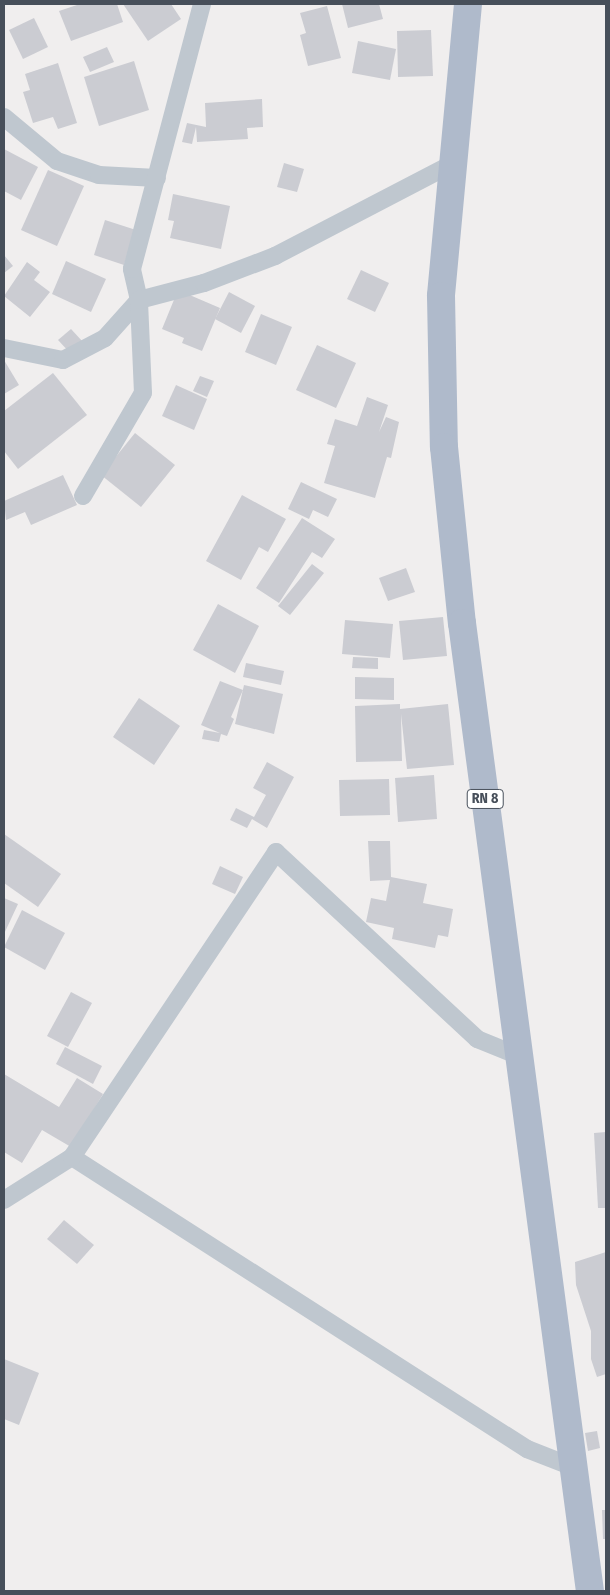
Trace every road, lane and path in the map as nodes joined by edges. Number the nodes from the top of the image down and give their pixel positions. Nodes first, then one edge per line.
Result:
1 (202, 4) edge
2 (468, 4) edge
3 (4, 117) edge
4 (452, 164) junction
5 (157, 178) junction
6 (139, 300) junction
7 (4, 348) edge
8 (83, 496) dead end
9 (519, 1056) junction
10 (72, 1157) junction
11 (4, 1200) edge
12 (573, 1467) junction
13 (590, 1591) edge

1 - 5 street
2 - 4 main road, RN 8
3 - 5 street
4 - 6 street
4 - 9 main road, RN 8
5 - 6 street
6 - 7 street
6 - 8 street
9 - 10 street
9 - 12 main road, RN 8
10 - 11 street
10 - 12 street
12 - 13 main road, RN 8

